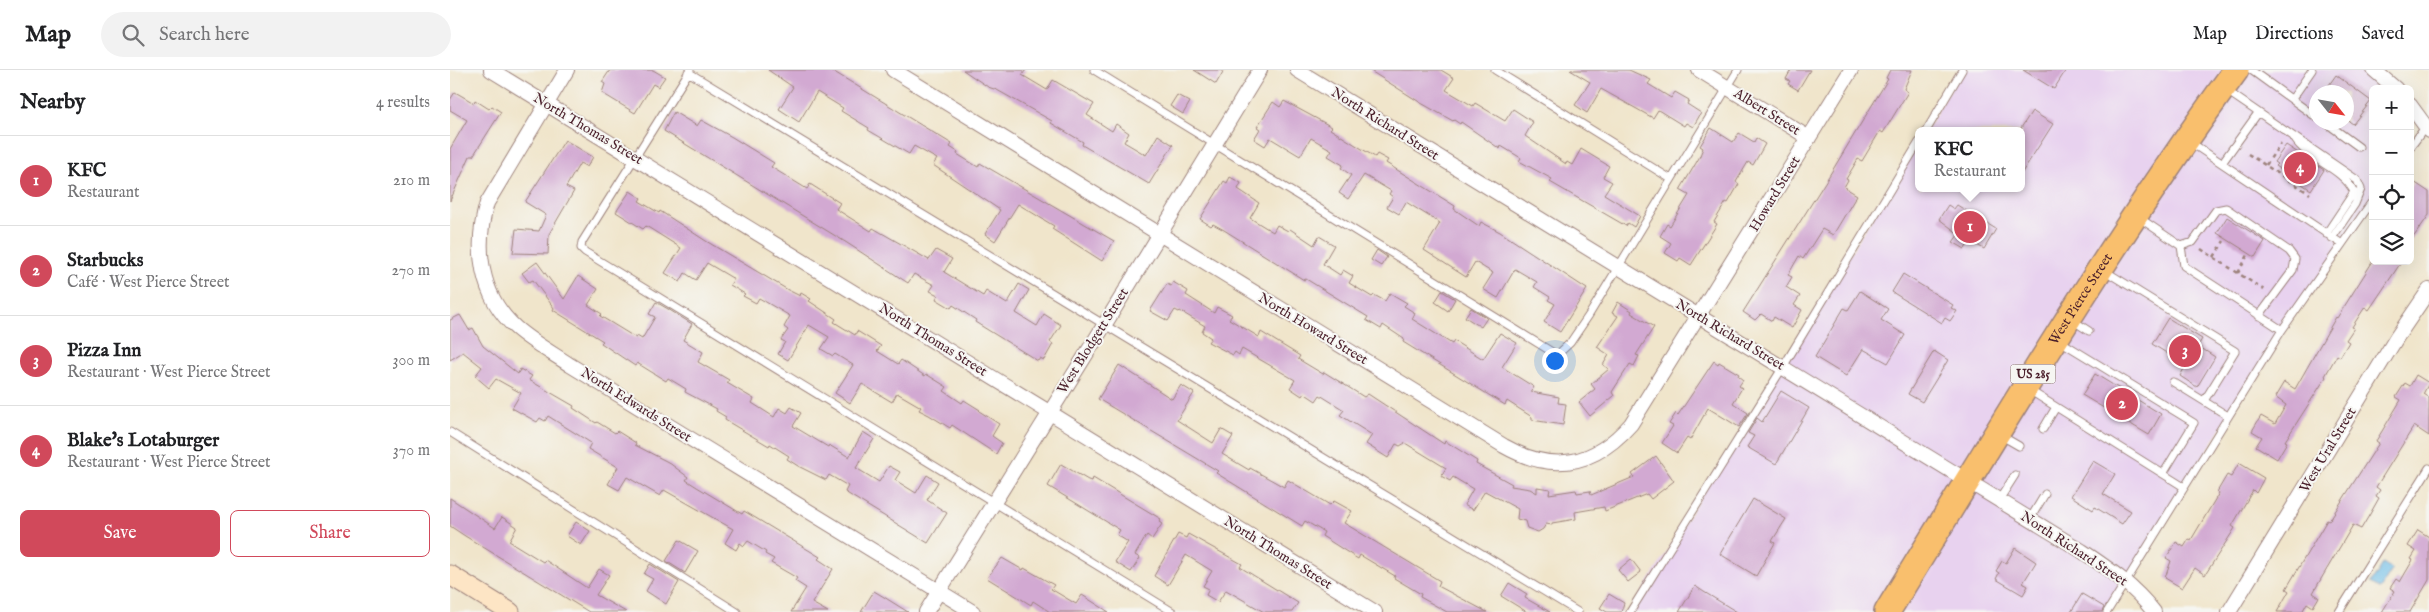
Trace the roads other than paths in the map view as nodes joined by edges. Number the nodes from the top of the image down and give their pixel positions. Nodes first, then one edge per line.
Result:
1 (491, 70) edge
2 (568, 70) edge
3 (893, 70) edge
4 (1094, 70) edge
5 (1260, 70) edge
6 (1298, 70) edge
7 (1494, 70) edge
8 (1700, 70) edge
9 (1738, 70) edge
10 (1851, 70) edge
11 (1962, 70) edge
12 (2251, 70) edge
13 (2312, 70) edge
14 (689, 71) edge
15 (2377, 71) edge
16 (2229, 79) edge
17 (2392, 85) edge
18 (1728, 87) junction
19 (2292, 99) junction
20 (547, 104) junction
21 (2414, 110) edge
22 (2309, 112) edge
23 (2258, 113) junction
24 (2428, 126) edge
25 (1928, 127) edge
26 (2335, 130) edge
27 (1809, 138) junction
28 (2186, 139) junction
29 (2414, 143) edge
30 (1214, 144) junction
31 (2359, 147) dead end
32 (1915, 149) edge
33 (635, 158) junction
34 (2222, 163) junction
35 (1671, 179) junction
36 (2369, 206) edge
37 (2135, 214) junction
38 (1159, 233) junction
39 (2329, 236) junction
40 (2342, 244) junction
41 (2181, 246) junction
42 (1618, 267) junction
43 (2099, 267) junction
44 (2429, 290) edge
45 (2259, 316) junction
46 (1699, 317) junction
47 (1105, 324) junction
48 (2061, 328) junction
49 (2282, 330) junction
50 (2089, 331) dead end
51 (1783, 367) junction
52 (2173, 382) dead end
53 (2025, 388) junction
54 (2204, 401) junction
55 (2056, 407) junction
56 (1049, 412) junction
57 (2228, 416) junction
58 (2043, 429) dead end
59 (450, 432) edge
60 (1996, 432) junction
61 (2019, 446) dead end
62 (2429, 468) edge
63 (2164, 474) junction
64 (2015, 475) dead end
65 (1968, 481) junction
66 (2184, 486) junction
67 (2045, 494) dead end
68 (1999, 500) junction
69 (993, 503) junction
70 (2030, 519) junction
71 (450, 575) edge
72 (2125, 581) junction
73 (939, 591) junction
74 (510, 612) edge
75 (737, 612) edge
76 (926, 612) edge
77 (973, 612) edge
78 (1173, 612) edge
79 (1375, 612) edge
80 (1578, 612) edge
81 (1630, 612) edge
82 (1887, 612) edge
83 (2107, 612) edge
84 (2154, 612) edge
85 (2229, 612) edge
86 (2339, 612) edge

1 - 20 street, North Thomas Street
2 - 20 street, North Edwards Street
3 - 38 street, North Howard Street
4 - 30 lane
5 - 30 street, West Blodgett Street
6 - 42 street, North Richard Street
7 - 35 lane
8 - 18 street, Albert Street
9 - 18 lane
10 - 27 street, Howard Street
11 - 25 lane
12 - 19 lane
13 - 19 lane
14 - 33 lane
14 - 47 lane
15 - 17 street
16 - 23 lane
16 - 28 highway, West Pierce Street / US 285
18 - 27 street, Albert Street
18 - 35 lane
19 - 22 lane
20 - 33 street, North Thomas Street
20 - 73 street, North Edwards Street
21 - 24 street
23 - 34 lane
23 - 39 lane
24 - 29 lane
26 - 31 lane
27 - 46 street, Howard Street
28 - 34 lane
28 - 37 highway, West Pierce Street / US 285
30 - 38 street, West Blodgett Street
30 - 42 lane
32 - 51 lane
33 - 56 street, North Thomas Street
33 - 69 lane
34 - 39 lane
35 - 42 lane
36 - 40 lane
37 - 41 lane
37 - 43 highway, West Pierce Street / US 285
38 - 46 street, North Howard Street
38 - 47 street, West Blodgett Street
39 - 40 lane
40 - 49 lane
41 - 45 lane
41 - 45 lane
42 - 46 street, North Richard Street
43 - 48 highway, West Pierce Street / US 285
43 - 54 lane
44 - 85 street, West Ural Street
45 - 49 lane
46 - 51 street, North Richard Street
47 - 56 street, West Blodgett Street
47 - 80 lane
48 - 50 lane
48 - 53 highway, West Pierce Street / US 285
48 - 63 lane
49 - 57 lane
51 - 65 street, North Richard Street
51 - 81 lane
52 - 54 lane
53 - 55 lane
53 - 60 highway, West Pierce Street / US 285
54 - 57 lane
55 - 58 lane
55 - 63 lane
56 - 69 street, West Blodgett Street
56 - 79 street, North Thomas Street
57 - 66 lane
59 - 75 lane
60 - 61 lane
60 - 65 highway, West Pierce Street / US 285
62 - 86 lane
63 - 66 lane
64 - 68 lane
65 - 68 street, North Richard Street
65 - 82 highway, West Pierce Street / US 285
66 - 72 lane
67 - 70 lane
68 - 70 street, North Richard Street
69 - 73 street, West Blodgett Street
69 - 78 lane
70 - 72 street, North Richard Street
71 - 74 street
72 - 83 lane
72 - 84 street, North Richard Street
73 - 76 street, West Blodgett Street
73 - 77 street, North Edwards Street

